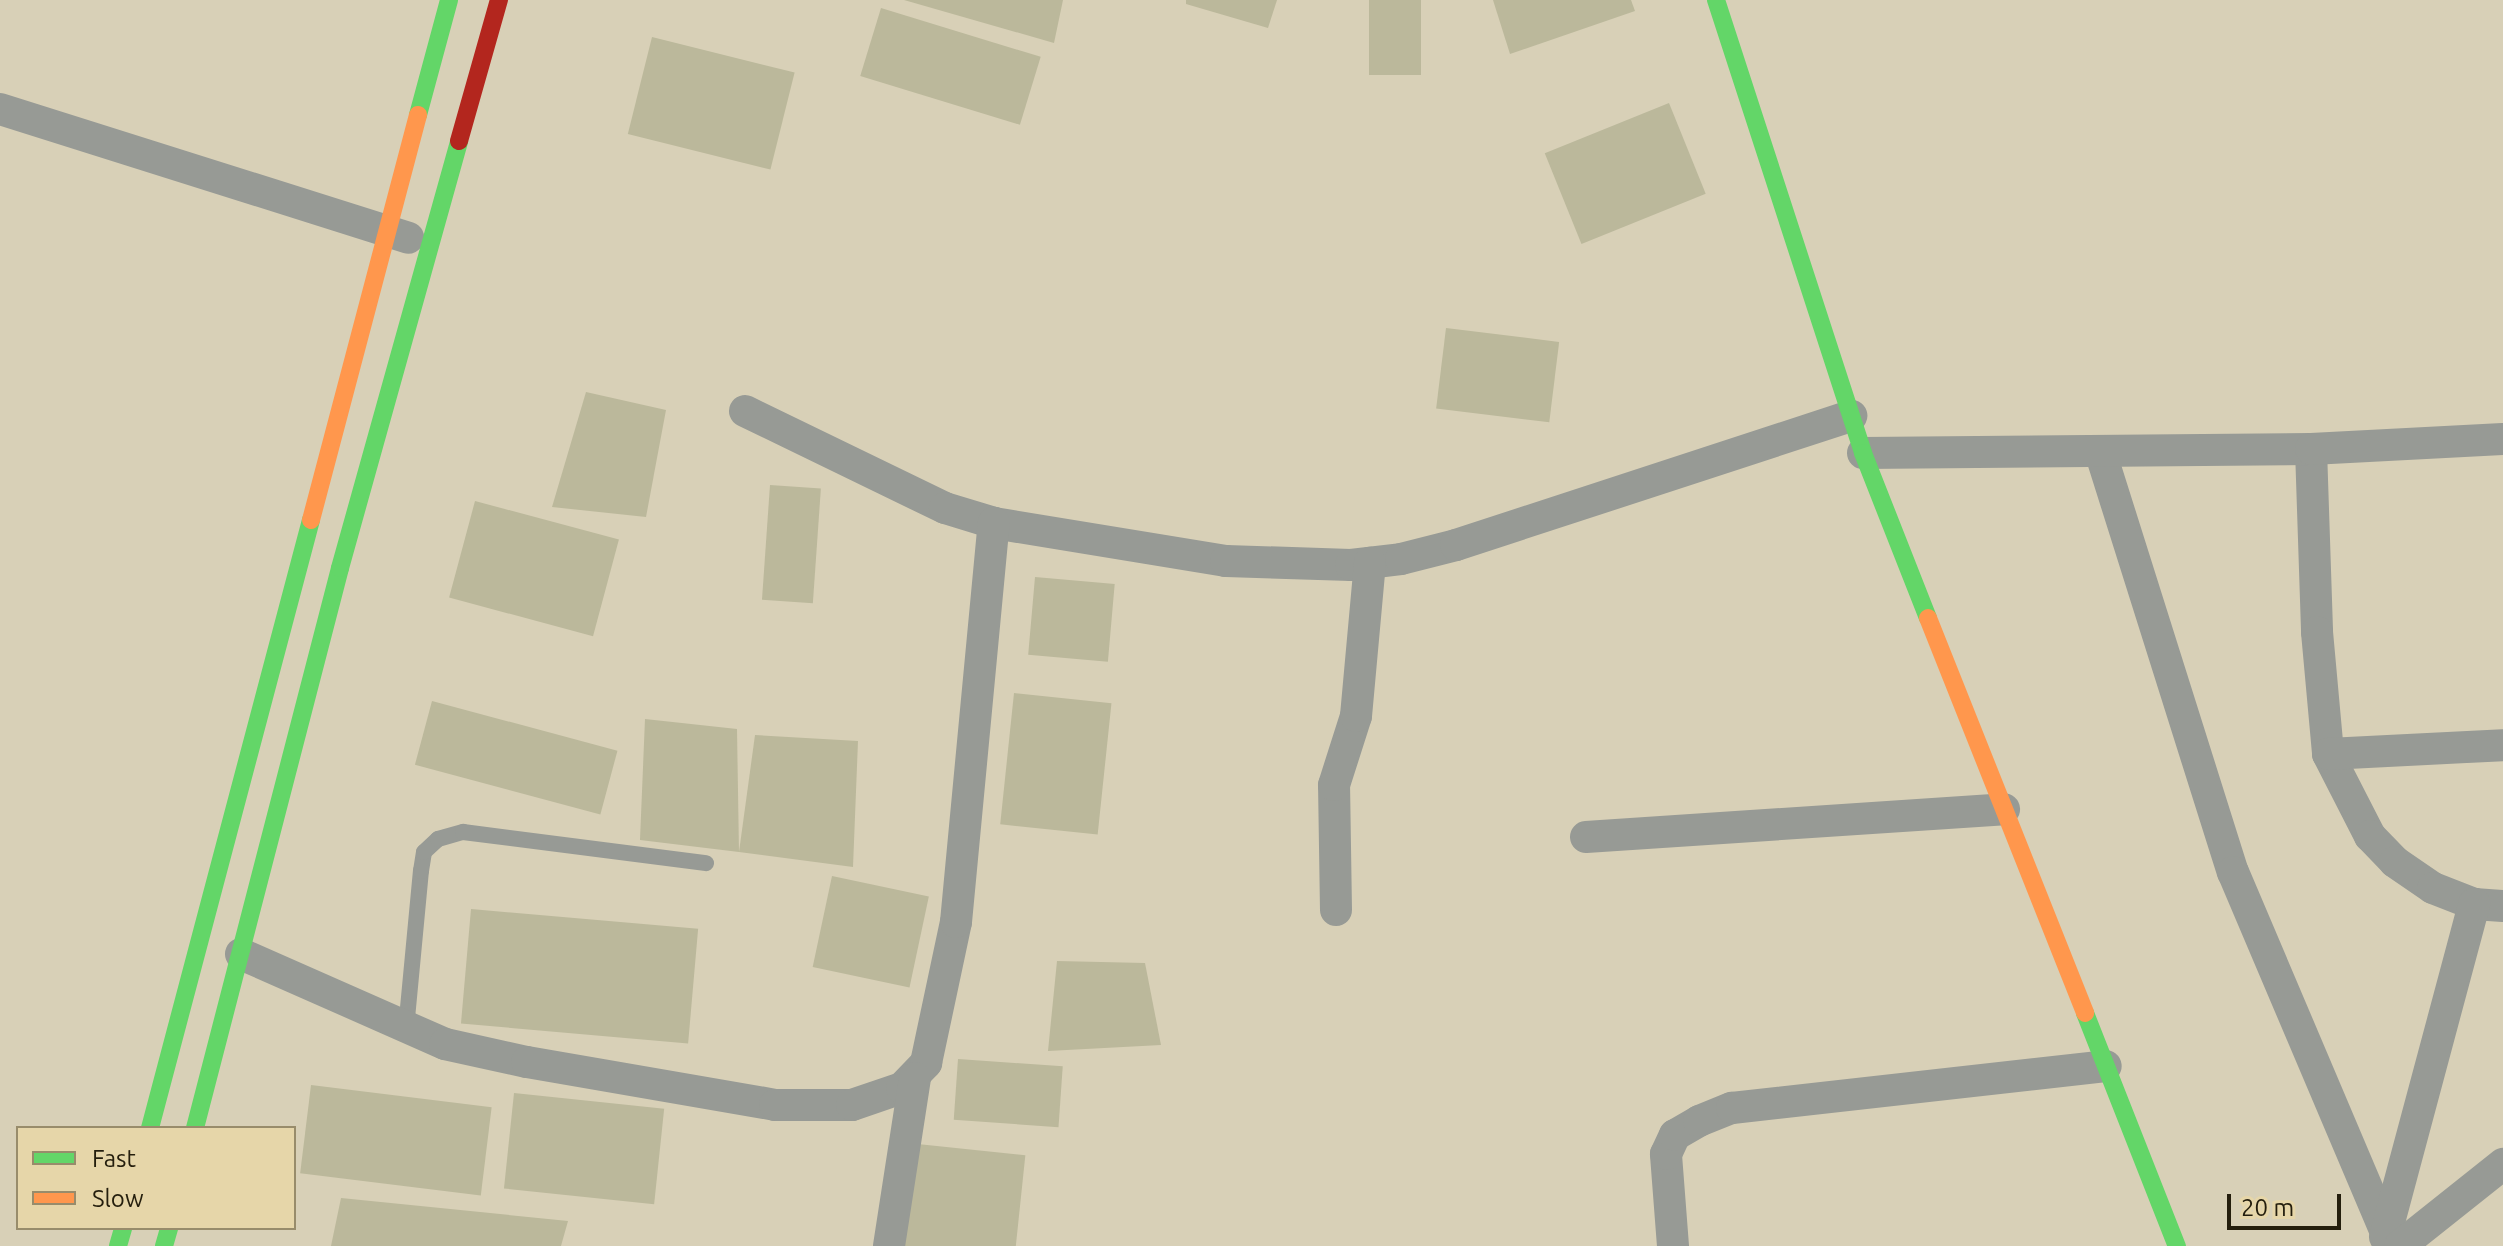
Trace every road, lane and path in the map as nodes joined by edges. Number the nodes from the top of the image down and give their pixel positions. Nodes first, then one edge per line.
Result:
1 (449, 0) edge
2 (499, 0) edge
3 (1716, 0) edge
4 (0, 109) edge
5 (387, 229) junction
6 (430, 247) junction
7 (745, 411) dead end
8 (1851, 416) junction
9 (2503, 439) edge
10 (2311, 449) junction
11 (2100, 451) junction
12 (1863, 453) junction
13 (994, 523) junction
14 (1370, 563) junction
15 (2503, 745) edge
16 (2328, 754) junction
17 (2004, 809) junction
18 (1586, 837) dead end
19 (706, 863) dead end
20 (2489, 905) edge
21 (1336, 910) dead end
22 (241, 954) junction
23 (406, 1029) junction
24 (2106, 1066) junction
25 (915, 1078) junction
26 (151, 1126) edge
27 (196, 1126) edge
28 (2503, 1164) edge
29 (2389, 1241) edge
30 (889, 1246) edge
31 (1673, 1246) edge
32 (2177, 1246) edge

1 - 5 main road
2 - 6 main road
3 - 8 main road
4 - 5 street
5 - 6 street
5 - 26 main road
6 - 22 main road
7 - 13 street
8 - 12 main road
8 - 14 street
9 - 10 street
10 - 11 street
10 - 16 street
11 - 12 street
11 - 29 street
12 - 17 main road
13 - 14 street
13 - 25 street
14 - 21 street
15 - 16 street
16 - 20 street
17 - 18 street
17 - 24 main road
19 - 23 lane
20 - 29 street
22 - 23 street
22 - 27 main road
23 - 25 street
24 - 31 street
24 - 32 main road
25 - 30 street
28 - 29 street

